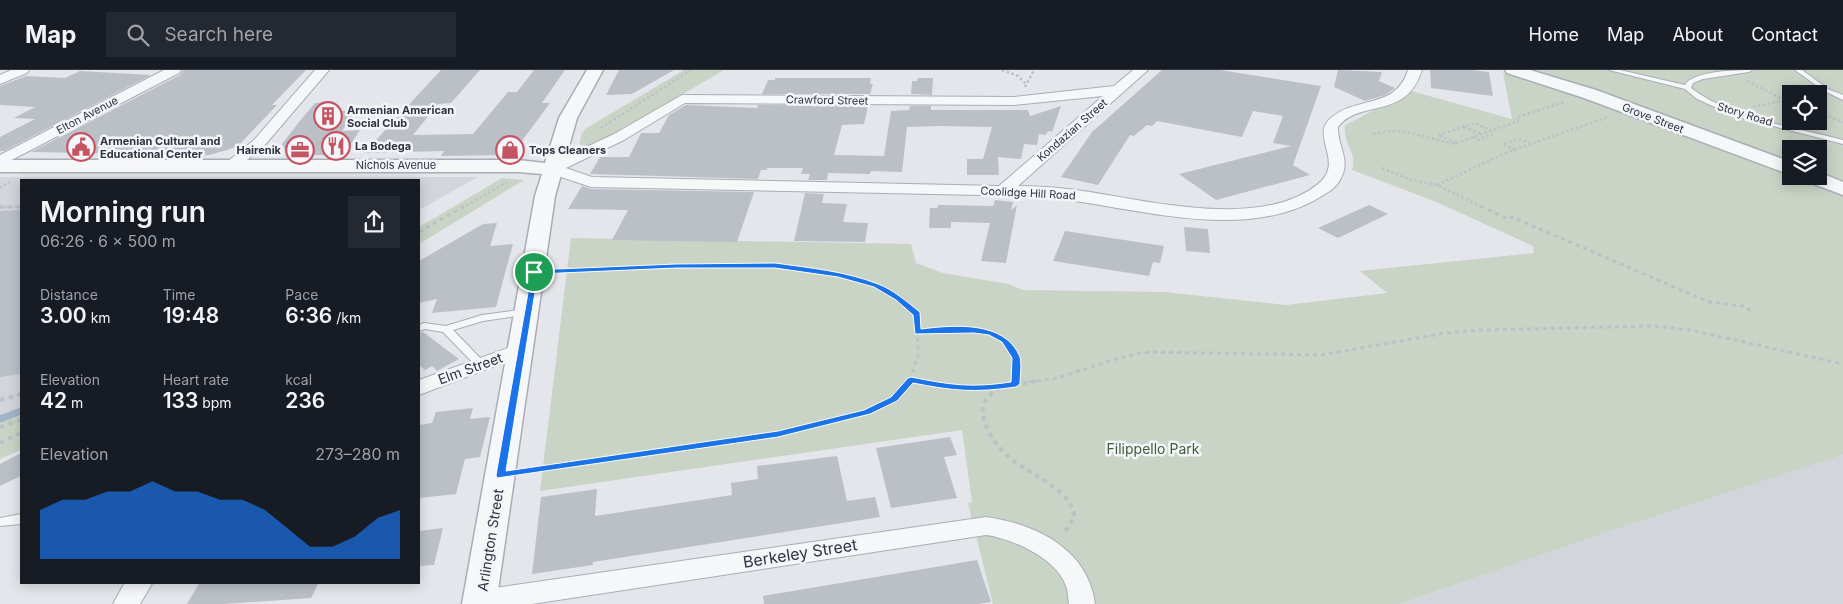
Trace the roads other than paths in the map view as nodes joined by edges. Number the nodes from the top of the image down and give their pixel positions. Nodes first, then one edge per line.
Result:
1 (22, 70) edge
2 (174, 70) edge
3 (322, 70) edge
4 (595, 70) edge
5 (1141, 70) edge
6 (1415, 70) edge
7 (1513, 70) edge
8 (1612, 70) edge
9 (1749, 70) edge
10 (1798, 70) edge
11 (0, 80) edge
12 (1687, 88) junction
13 (1118, 90) junction
14 (1843, 98) edge
15 (1843, 142) edge
16 (0, 161) edge
17 (232, 165) junction
18 (1782, 166) edge
19 (552, 169) junction
20 (3, 175) edge
21 (1827, 183) edge
22 (1843, 189) edge
23 (1004, 190) junction
24 (528, 312) junction
25 (420, 328) edge
26 (446, 329) junction
27 (522, 349) junction
28 (480, 364) junction
29 (420, 388) edge
30 (20, 519) edge
31 (2, 522) dead end
32 (139, 584) edge
33 (480, 603) edge
34 (126, 604) edge
35 (1082, 604) edge

1 - 11 street
2 - 16 street, Elton Avenue
3 - 17 street
4 - 19 street, Arlington Street
5 - 13 street, Kondazian Street
6 - 23 street, Coolidge Hill Road
7 - 18 street, Grove Street
8 - 12 lane
9 - 12 lane
10 - 14 lane
12 - 15 lane, Story Road
13 - 19 street, Crawford Street
13 - 23 street, Kondazian Street
17 - 19 street, Nichols Avenue
17 - 20 street, Nichols Avenue
19 - 23 street, Coolidge Hill Road
19 - 24 street, Arlington Street
21 - 22 street
24 - 26 lane
24 - 27 street, Arlington Street
25 - 26 lane
26 - 28 lane
27 - 28 street, Elm Street
27 - 33 street, Arlington Street
28 - 29 street, Elm Street
30 - 31 lane
32 - 34 street
33 - 35 street, Berkeley Street

